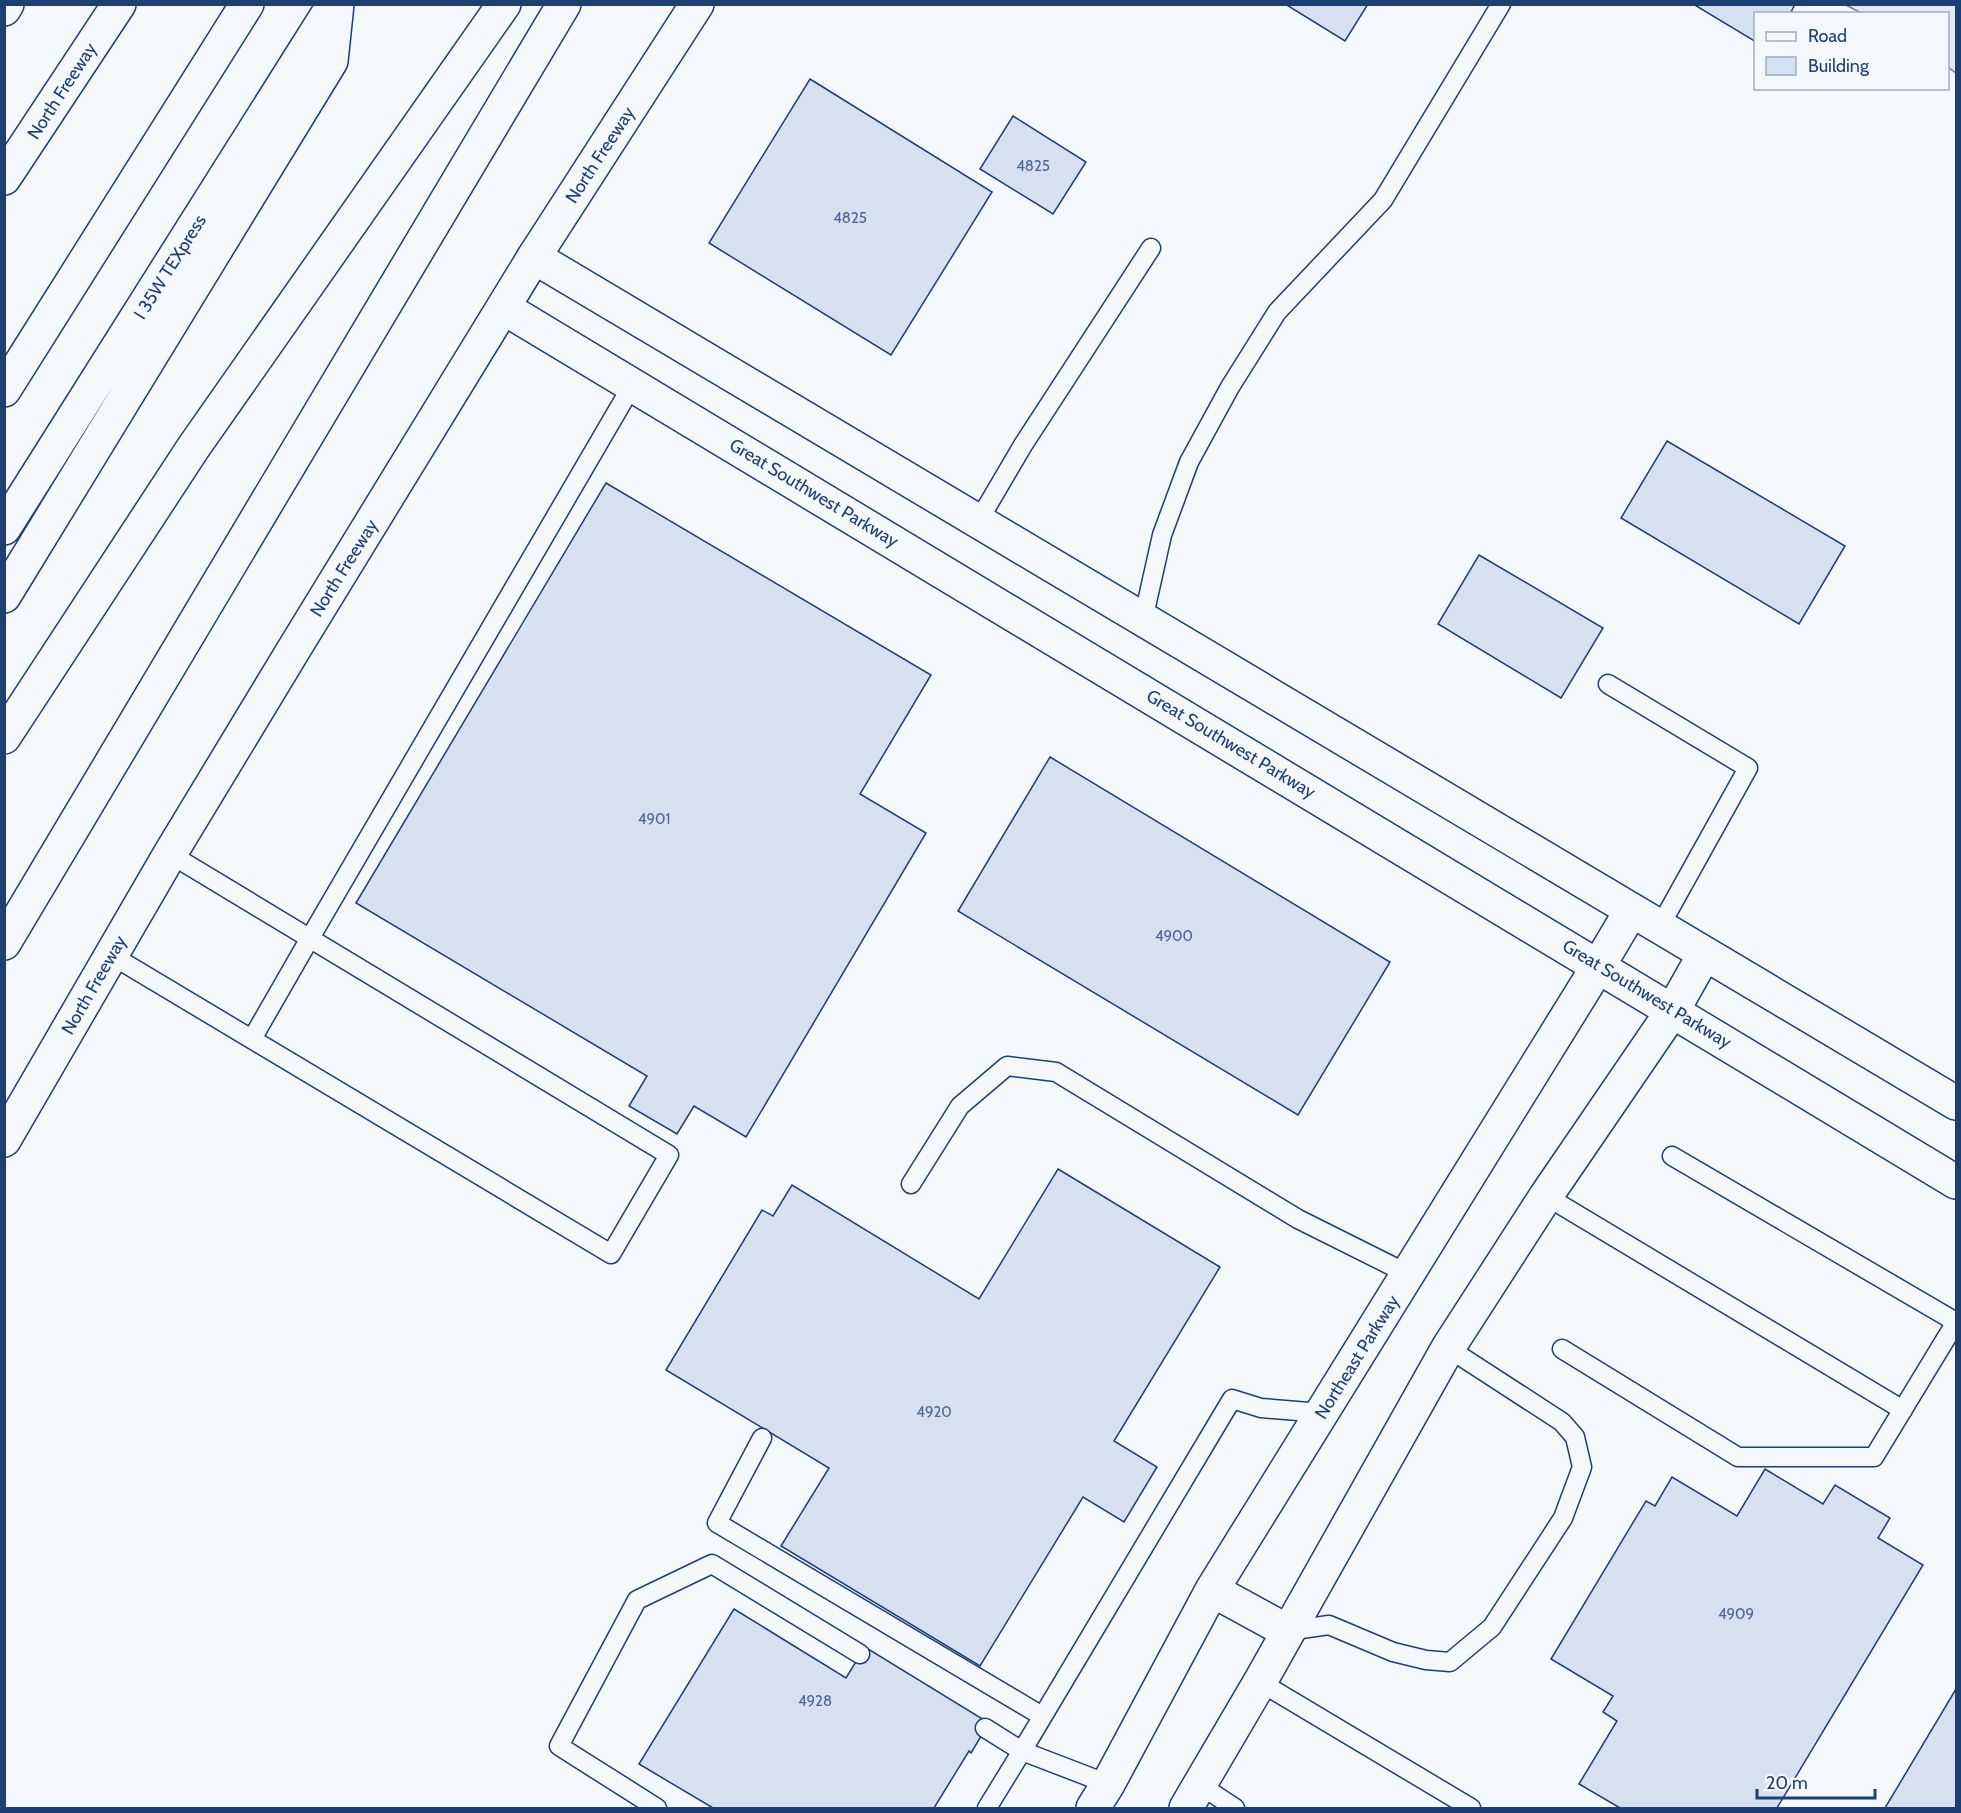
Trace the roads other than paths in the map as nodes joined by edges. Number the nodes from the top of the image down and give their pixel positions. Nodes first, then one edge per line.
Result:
1 (7, 4) edge
2 (119, 4) edge
3 (247, 4) edge
4 (335, 4) edge
5 (504, 4) edge
6 (564, 4) edge
7 (697, 4) edge
8 (1501, 4) edge
9 (4, 9) edge
10 (4, 178) edge
11 (1151, 248) dead end
12 (534, 257) junction
13 (504, 308) junction
14 (633, 384) junction
15 (4, 390) edge
16 (979, 520) junction
17 (4, 528) edge
18 (4, 596) edge
19 (1143, 620) junction
20 (1608, 684) dead end
21 (4, 737) edge
22 (170, 854) junction
23 (1631, 911) junction
24 (1659, 928) junction
25 (310, 938) junction
26 (4, 943) edge
27 (111, 955) junction
28 (1704, 955) junction
29 (1599, 965) junction
30 (1672, 1010) junction
31 (252, 1039) junction
32 (1956, 1103) edge
33 (4, 1140) edge
34 (1672, 1156) dead end
35 (1956, 1182) edge
36 (911, 1184) dead end
37 (1546, 1196) junction
38 (1408, 1274) junction
39 (1956, 1322) edge
40 (1448, 1348) junction
41 (1562, 1350) dead end
42 (1903, 1410) junction
43 (1322, 1413) junction
44 (762, 1438) dead end
45 (1212, 1590) junction
46 (1287, 1631) junction
47 (860, 1654) dead end
48 (1260, 1682) junction
49 (1042, 1716) junction
50 (985, 1728) dead end
51 (1022, 1751) junction
52 (1101, 1796) edge
53 (1193, 1797) edge
54 (657, 1809) edge
55 (987, 1809) edge
56 (1236, 1809) edge
57 (1471, 1809) edge

1 - 9 main road
2 - 10 main road, North Freeway
3 - 15 main road
4 - 17 main road, I 35W TEXpress
4 - 18 main road
5 - 21 main road
6 - 26 main road
7 - 12 main road, North Freeway
8 - 19 lane
11 - 16 lane
12 - 13 main road, North Freeway
12 - 16 main road
13 - 14 main road, Great Southwest Parkway
13 - 22 main road, North Freeway
14 - 25 lane
14 - 29 main road, Great Southwest Parkway
16 - 19 main road
19 - 23 main road
20 - 24 lane
22 - 25 lane
22 - 27 main road, North Freeway
23 - 24 main road
23 - 29 main road, Northeast Parkway
24 - 28 main road
25 - 31 lane
25 - 31 lane
27 - 31 lane
27 - 33 main road, North Freeway
28 - 30 main road
28 - 32 main road
29 - 30 main road, Great Southwest Parkway
29 - 38 main road, Northeast Parkway
30 - 35 main road, Great Southwest Parkway
30 - 37 main road
34 - 39 lane
36 - 38 lane
37 - 40 main road
37 - 42 lane
38 - 43 main road, Northeast Parkway
39 - 42 lane
40 - 46 main road
40 - 46 lane
41 - 42 lane
43 - 45 main road, Northeast Parkway
43 - 49 lane
44 - 49 lane
45 - 46 main road
45 - 52 main road, Northeast Parkway
46 - 48 main road
47 - 54 lane
48 - 53 main road
48 - 57 lane
49 - 51 lane
50 - 51 lane
51 - 52 lane
51 - 55 lane
53 - 56 lane

